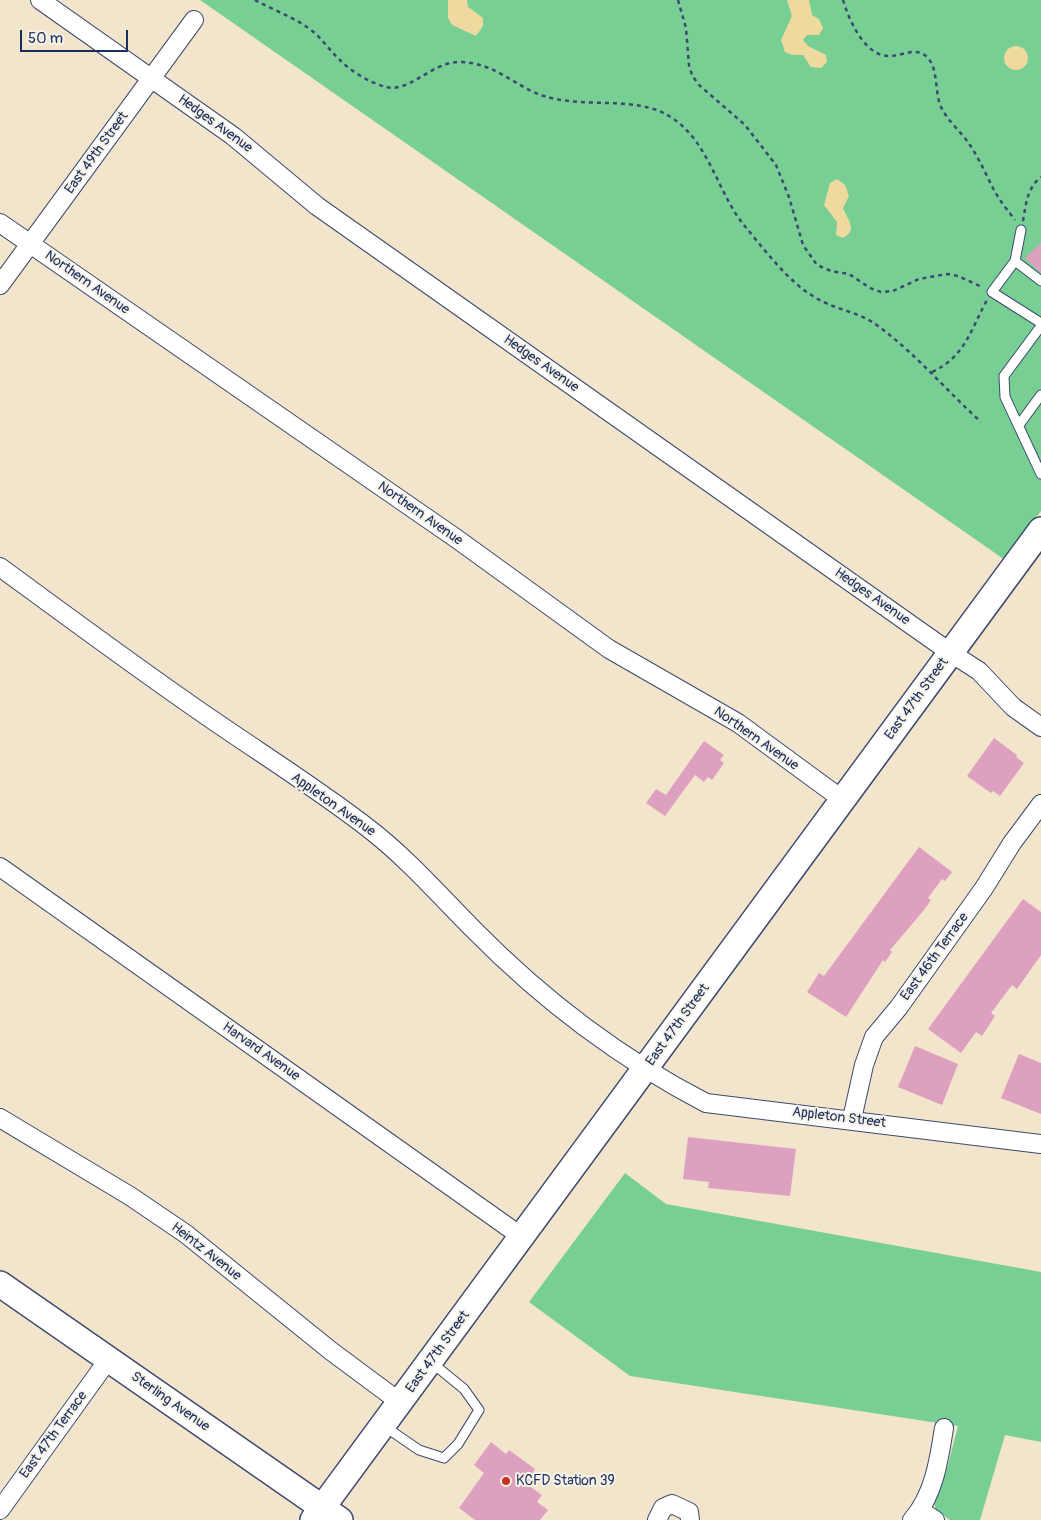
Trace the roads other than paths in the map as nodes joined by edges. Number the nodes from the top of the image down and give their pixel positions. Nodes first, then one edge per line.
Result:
1 (40, 0) edge
2 (194, 20) dead end
3 (152, 78) junction
4 (0, 223) edge
5 (1022, 230) road end
6 (30, 243) junction
7 (1015, 261) junction
8 (1041, 281) edge
9 (0, 285) edge
10 (1041, 324) edge
11 (1041, 395) edge
12 (1018, 425) junction
13 (1038, 458) edge
14 (1041, 474) edge
15 (1041, 530) edge
16 (0, 567) edge
17 (951, 653) junction
18 (1041, 727) edge
19 (843, 800) junction
20 (1041, 804) edge
21 (0, 868) edge
22 (646, 1069) junction
23 (0, 1118) edge
24 (852, 1119) junction
25 (1041, 1144) edge
26 (522, 1237) junction
27 (0, 1284) edge
28 (108, 1360) junction
29 (430, 1362) junction
30 (401, 1403) junction
31 (383, 1426) junction
32 (944, 1428) dead end
33 (0, 1510) edge
34 (325, 1516) edge
35 (922, 1517) edge
36 (657, 1520) edge
37 (690, 1520) edge

1 - 3 street, Hedges Avenue
2 - 3 street, East 49th Street
3 - 6 street, East 49th Street
3 - 17 street, Hedges Avenue
4 - 6 street, Northern Avenue
5 - 7 lane
6 - 9 street, East 49th Street
6 - 19 street, Northern Avenue
7 - 8 lane
7 - 10 lane
10 - 12 lane
11 - 12 lane
12 - 13 lane
13 - 14 lane
15 - 17 main road, East 47th Street
16 - 22 street, Appleton Avenue
17 - 18 street, Hedges Avenue
17 - 19 main road, East 47th Street
19 - 22 main road, East 47th Street
20 - 24 street, East 46th Terrace
21 - 26 street, Harvard Avenue
22 - 24 street, Appleton Street
22 - 26 main road, East 47th Street
23 - 30 street, Heintz Avenue
24 - 25 street, Appleton Street
26 - 29 main road, East 47th Street
27 - 28 main road, Sterling Avenue
28 - 33 street, East 47th Terrace
28 - 34 main road, Sterling Avenue
29 - 30 main road, East 47th Street
29 - 31 lane
30 - 31 main road, East 47th Street
31 - 34 main road, East 47th Street
32 - 35 street
36 - 37 street

